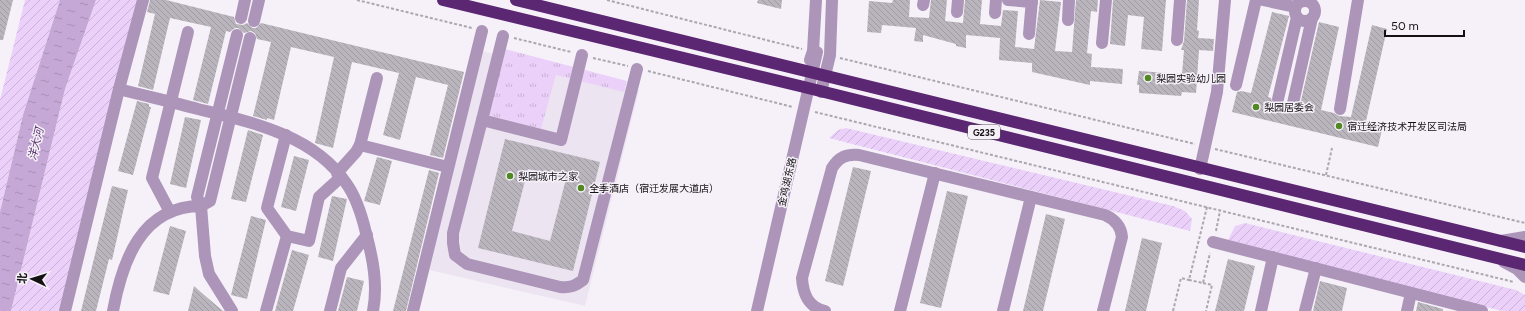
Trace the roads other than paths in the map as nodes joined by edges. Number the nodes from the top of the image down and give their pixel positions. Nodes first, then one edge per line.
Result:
1 (144, 0) edge
2 (245, 0) edge
3 (259, 0) edge
4 (443, 0) edge
5 (516, 0) edge
6 (816, 0) edge
7 (832, 0) edge
8 (996, 0) edge
9 (1008, 0) edge
10 (1069, 0) edge
11 (1106, 0) edge
12 (1180, 0) edge
13 (1225, 0) edge
14 (1256, 0) edge
15 (1264, 0) edge
16 (1306, 0) edge
17 (1358, 0) edge
18 (1032, 1) edge
19 (1296, 12) junction
20 (994, 13) dead end
21 (241, 18) dead end
22 (1312, 18) junction
23 (1068, 20) dead end
24 (254, 21) dead end
25 (482, 30) road end
26 (188, 32) dead end
27 (1029, 34) dead end
28 (237, 35) dead end
29 (502, 36) road end
30 (250, 38) dead end
31 (1177, 40) dead end
32 (1102, 43) dead end
33 (582, 55) road end
34 (637, 69) road end
35 (815, 72) junction
36 (377, 78) dead end
37 (1236, 86) dead end
38 (119, 89) junction
39 (811, 89) junction
40 (1278, 99) dead end
41 (170, 102) junction
42 (1293, 103) dead end
43 (1340, 109) dead end
44 (217, 114) junction
45 (231, 118) junction
46 (482, 120) junction
47 (286, 136) junction
48 (360, 145) junction
49 (448, 167) junction
50 (1200, 168) junction
51 (935, 173) junction
52 (339, 175) junction
53 (1031, 197) junction
54 (202, 202) junction
55 (170, 212) junction
56 (367, 235) junction
57 (287, 236) junction
58 (1525, 237) edge
59 (1213, 242) dead end
60 (1499, 242) junction
61 (1525, 247) edge
62 (1273, 257) junction
63 (1495, 258) junction
64 (1525, 265) edge
65 (1316, 268) junction
66 (1521, 280) edge
67 (1411, 293) junction
68 (65, 311) edge
69 (113, 311) edge
70 (232, 311) edge
71 (266, 311) edge
72 (330, 311) edge
73 (373, 311) edge
74 (413, 311) edge
75 (757, 311) edge
76 (825, 311) edge
77 (900, 311) edge
78 (1003, 311) edge
79 (1103, 311) edge
80 (1261, 311) edge
81 (1305, 311) edge
82 (1407, 311) edge
83 (1482, 311) edge

1 - 38 street
2 - 21 street
3 - 24 street
4 - 39 highway, G235
5 - 35 highway, G235
6 - 35 street
7 - 35 street
8 - 20 street
9 - 18 street
10 - 23 street
11 - 32 street
12 - 31 street
13 - 50 street
14 - 37 street
15 - 19 street
16 - 19 street
16 - 22 street
17 - 43 street
18 - 27 street
19 - 22 street
19 - 40 street
22 - 42 street
25 - 49 street
26 - 41 street
28 - 44 street
29 - 46 street
30 - 45 street
33 - 46 street
34 - 46 street
35 - 39 street
35 - 39 street
35 - 50 highway, G235
36 - 48 street
38 - 41 street
38 - 68 street
39 - 63 highway, G235
39 - 75 street, 金鸡湖东路
41 - 44 street
41 - 55 street
44 - 45 street
44 - 54 street
45 - 47 street
45 - 54 street
47 - 52 street
47 - 57 street
48 - 49 street
48 - 52 street
49 - 74 street
50 - 60 highway, G235
51 - 53 street
51 - 76 street
51 - 77 street
52 - 56 street
52 - 57 street
53 - 78 street
53 - 79 street
54 - 55 street
54 - 70 street
55 - 69 street
56 - 72 street
56 - 73 street
57 - 71 street
58 - 60 street
59 - 62 street
60 - 61 highway, G235
62 - 65 street
62 - 80 street
63 - 64 highway, G235
63 - 66 street
65 - 67 street
65 - 81 street
67 - 82 street
67 - 83 street

